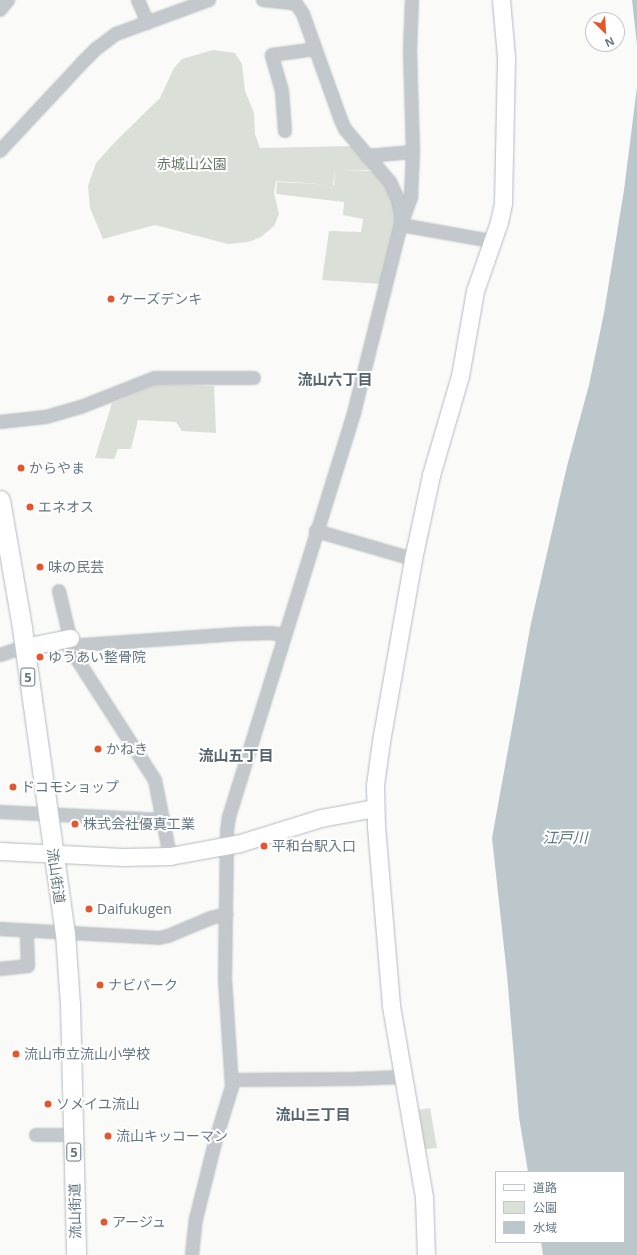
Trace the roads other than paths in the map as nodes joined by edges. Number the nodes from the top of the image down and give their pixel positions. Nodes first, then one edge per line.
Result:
1 (8, 0) edge
2 (138, 0) edge
3 (209, 0) edge
4 (263, 0) edge
5 (412, 0) edge
6 (501, 0) edge
7 (0, 10) edge
8 (148, 23) junction
9 (315, 49) junction
10 (285, 131) dead end
11 (0, 151) edge
12 (413, 152) junction
13 (367, 156) junction
14 (401, 225) junction
15 (491, 241) junction
16 (254, 378) dead end
17 (0, 422) edge
18 (0, 500) edge
19 (316, 531) junction
20 (413, 559) junction
21 (60, 591) dead end
22 (284, 635) junction
23 (68, 641) junction
24 (24, 647) junction
25 (0, 655) edge
26 (375, 808) junction
27 (0, 812) edge
28 (47, 814) junction
29 (164, 820) junction
30 (227, 846) junction
31 (0, 851) edge
32 (53, 854) junction
33 (170, 856) junction
34 (227, 914) junction
35 (0, 929) edge
36 (27, 931) junction
37 (65, 933) junction
38 (0, 969) edge
39 (404, 1077) junction
40 (232, 1080) junction
41 (36, 1135) dead end
42 (73, 1135) junction
43 (76, 1255) edge
44 (192, 1255) edge
45 (426, 1255) edge

1 - 7 street
2 - 8 street
3 - 8 street
4 - 9 street
5 - 12 street
6 - 15 street
8 - 11 street
9 - 10 street
9 - 13 street
12 - 13 street
12 - 14 street
13 - 14 street
14 - 15 street
14 - 19 street
15 - 20 street
16 - 17 street
18 - 24 main road, 流山街道 / 5
19 - 20 street
19 - 22 street
20 - 26 street
21 - 23 street
22 - 23 street
22 - 30 street
23 - 24 street
23 - 29 street
24 - 25 street
24 - 28 main road, 流山街道 / 5
26 - 30 street
26 - 39 street
27 - 28 street
28 - 29 street
28 - 32 main road, 流山街道 / 5
29 - 33 street
30 - 33 street
30 - 34 street
31 - 32 street
32 - 33 street
32 - 37 main road, 流山街道 / 5
34 - 37 street
34 - 40 street
35 - 36 street
36 - 37 street
36 - 38 street
37 - 42 main road, 流山街道 / 5
39 - 40 street
39 - 45 street
40 - 44 street
41 - 42 street
42 - 43 main road, 流山街道 / 5

